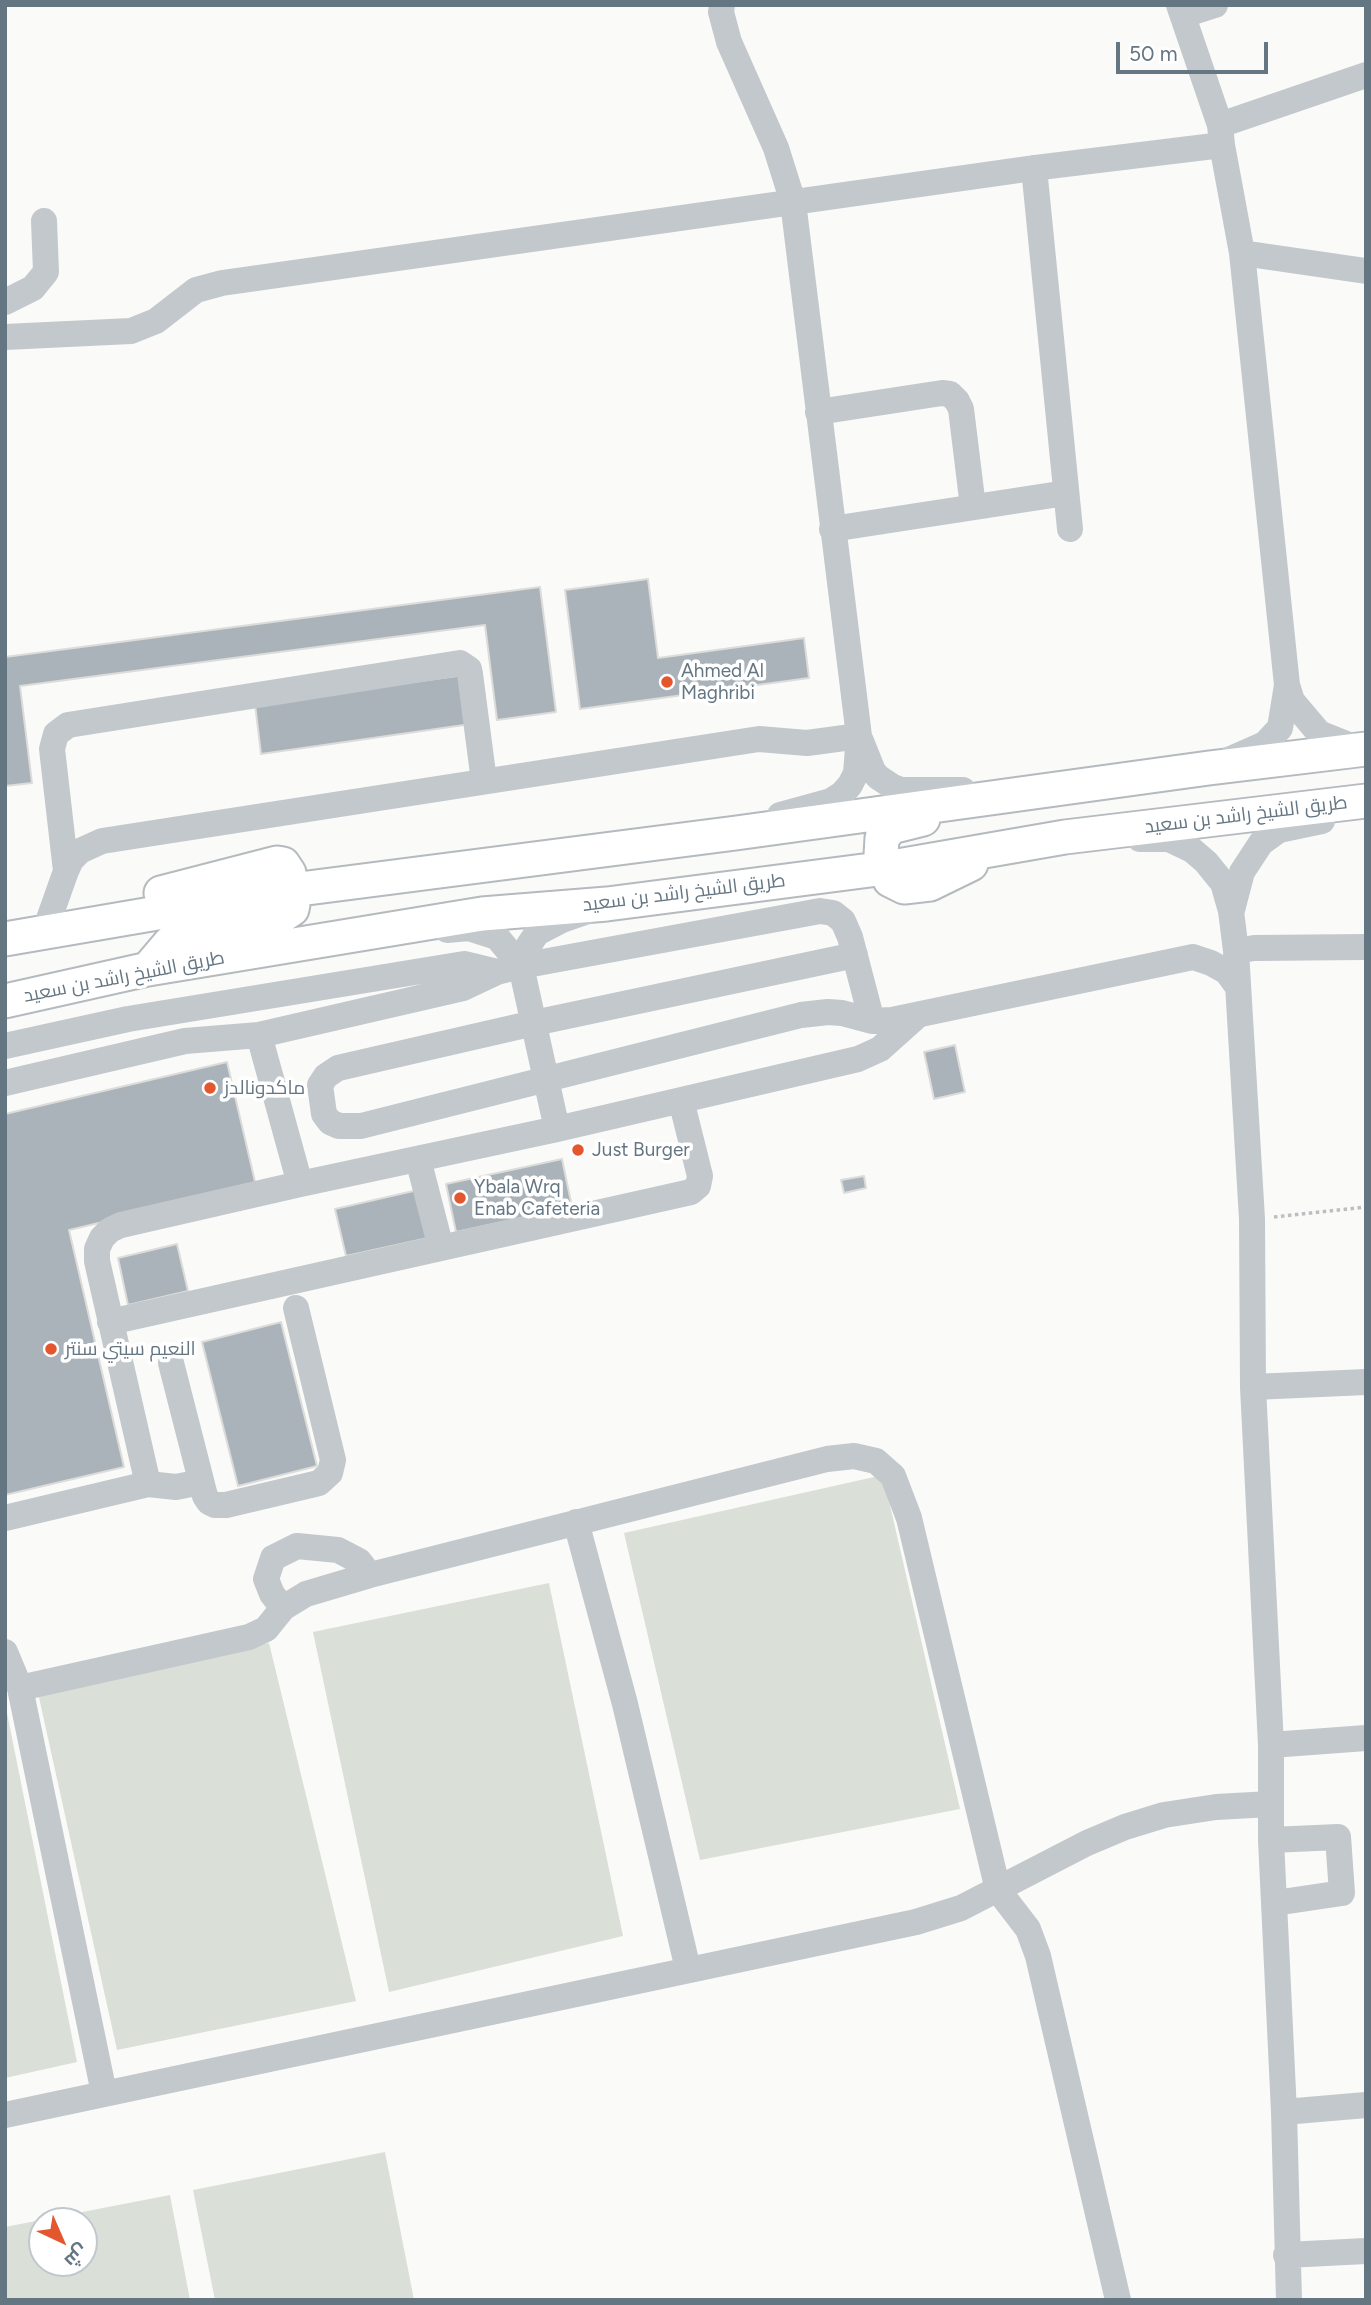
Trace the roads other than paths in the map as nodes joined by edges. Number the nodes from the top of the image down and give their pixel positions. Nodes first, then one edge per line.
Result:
1 (722, 5) edge
2 (1215, 5) edge
3 (1181, 10) edge
4 (1366, 75) edge
5 (1221, 135) junction
6 (1034, 168) junction
7 (793, 202) junction
8 (44, 221) dead end
9 (1242, 253) junction
10 (1366, 271) edge
11 (5, 302) edge
12 (5, 337) edge
13 (818, 412) junction
14 (1066, 493) junction
15 (973, 507) junction
16 (832, 529) junction
17 (1070, 529) dead end
18 (1287, 685) junction
19 (859, 736) junction
20 (1364, 749) edge
21 (1209, 768) junction
22 (484, 781) junction
23 (1003, 797) junction
24 (1366, 800) edge
25 (1366, 813) edge
26 (736, 833) junction
27 (1065, 837) junction
28 (886, 868) junction
29 (66, 871) junction
30 (292, 890) junction
31 (607, 904) junction
32 (1232, 917) junction
33 (5, 931) edge
34 (44, 933) junction
35 (341, 937) junction
36 (5, 939) edge
37 (1366, 947) edge
38 (1236, 951) junction
39 (855, 955) junction
40 (1193, 957) junction
41 (148, 969) junction
42 (509, 969) junction
43 (1238, 987) junction
44 (5, 1001) edge
45 (918, 1015) junction
46 (872, 1021) junction
47 (534, 1023) junction
48 (260, 1035) junction
49 (5, 1046) edge
50 (546, 1078) junction
51 (5, 1083) edge
52 (681, 1100) junction
53 (557, 1129) junction
54 (418, 1159) junction
55 (300, 1184) junction
56 (441, 1248) junction
57 (296, 1308) dead end
58 (110, 1322) junction
59 (171, 1363) dead end
60 (1366, 1382) edge
61 (1253, 1387) junction
62 (201, 1482) junction
63 (148, 1484) junction
64 (5, 1518) edge
65 (576, 1522) junction
66 (370, 1575) junction
67 (283, 1608) junction
68 (5, 1652) edge
69 (20, 1688) junction
70 (1366, 1738) edge
71 (1271, 1745) junction
72 (1271, 1804) junction
73 (1271, 1840) junction
74 (998, 1890) junction
75 (1354, 1894) edge
76 (1275, 1903) junction
77 (688, 1969) junction
78 (104, 2093) junction
79 (1366, 2105) edge
80 (1284, 2112) junction
81 (5, 2115) edge
82 (1366, 2252) edge
83 (1286, 2255) junction
84 (1118, 2300) edge
85 (1289, 2300) edge

1 - 7 street
2 - 3 street
3 - 5 street
4 - 5 street
5 - 6 street
5 - 9 street
6 - 7 street
6 - 14 street
7 - 12 street
7 - 13 street
8 - 11 street
9 - 10 street
9 - 18 street
13 - 15 street
13 - 16 street
14 - 15 street
14 - 17 street
15 - 16 street
16 - 19 street
18 - 20 street
18 - 21 street
19 - 22 street
19 - 23 street
19 - 26 street
20 - 21 main road
21 - 23 main road
22 - 29 street
22 - 29 street
23 - 26 main road
23 - 28 main road
24 - 27 main road, طريق الشيخ راشد بن سعيد
25 - 32 street
26 - 30 main road
27 - 28 main road, طريق الشيخ راشد بن سعيد
27 - 32 street
28 - 31 main road, طريق الشيخ راشد بن سعيد
29 - 34 street
30 - 34 main road
30 - 41 main road
31 - 35 main road, طريق الشيخ راشد بن سعيد
31 - 42 street
32 - 38 street
32 - 40 street
33 - 34 street
34 - 36 main road
35 - 41 main road, طريق الشيخ راشد بن سعيد
35 - 42 street
37 - 38 street
38 - 43 street
39 - 42 street
39 - 46 street
39 - 47 street
40 - 43 street
40 - 45 street
41 - 44 main road, طريق الشيخ راشد بن سعيد
42 - 47 street
42 - 48 street
42 - 49 street
43 - 61 street
45 - 46 street
45 - 52 street
46 - 50 street
47 - 50 street
47 - 50 street
48 - 51 street
48 - 55 street
50 - 53 street
52 - 53 street
52 - 56 street
53 - 54 street
54 - 55 street
54 - 56 street
55 - 58 street
56 - 58 street
57 - 62 street
58 - 63 street
59 - 62 street
60 - 61 street
61 - 71 street
62 - 63 street
63 - 64 street
65 - 66 street
65 - 74 street
65 - 77 street
66 - 67 street
66 - 67 street
67 - 69 street
68 - 69 street
69 - 78 street
70 - 71 street
71 - 72 street
72 - 73 street
72 - 74 street
73 - 75 street
73 - 76 street
74 - 77 street
74 - 84 street
75 - 76 street
76 - 80 street
77 - 78 street
78 - 81 street
79 - 80 street
80 - 83 street
82 - 83 street
83 - 85 street

